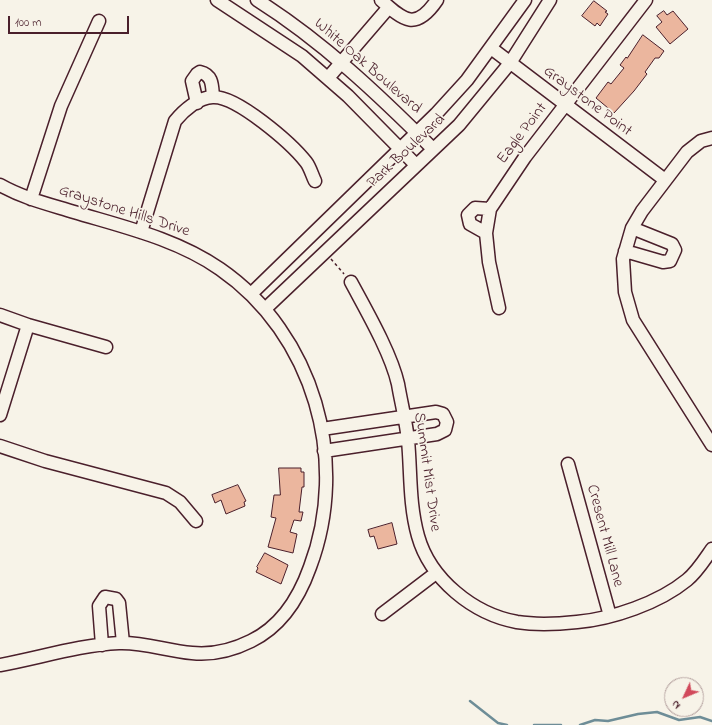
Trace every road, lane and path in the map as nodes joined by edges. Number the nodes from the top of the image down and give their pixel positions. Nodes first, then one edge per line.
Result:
1 (217, 0) edge
2 (257, 0) edge
3 (437, 0) edge
4 (525, 0) edge
5 (550, 0) edge
6 (646, 0) edge
7 (385, 3) edge
8 (99, 21) dead end
9 (491, 48) junction
10 (342, 63) junction
11 (510, 63) junction
12 (328, 78) junction
13 (213, 97) junction
14 (196, 103) junction
15 (564, 106) junction
16 (416, 132) junction
17 (712, 138) edge
18 (399, 148) junction
19 (433, 149) junction
20 (416, 165) junction
21 (665, 180) junction
22 (315, 181) dead end
23 (0, 184) edge
24 (32, 200) junction
25 (490, 208) junction
26 (632, 228) junction
27 (141, 232) junction
28 (486, 233) junction
29 (625, 251) junction
30 (324, 252) junction
31 (351, 282) joint
32 (251, 294) junction
33 (499, 308) dead end
34 (265, 309) junction
35 (0, 315) edge
36 (28, 325) junction
37 (106, 347) dead end
38 (0, 415) edge
39 (403, 417) junction
40 (322, 429) junction
41 (408, 439) junction
42 (712, 445) edge
43 (0, 446) edge
44 (324, 451) junction
45 (568, 464) dead end
46 (196, 521) dead end
47 (712, 548) edge
48 (436, 573) junction
49 (382, 614) dead end
50 (610, 616) junction
51 (123, 643) junction
52 (102, 645) junction
53 (0, 665) edge

1 - 12 street
2 - 10 street, White Oak Boulevard
3 - 7 street
4 - 9 street, Park Boulevard
5 - 11 street, Park Boulevard
6 - 15 street, Eagle Point
7 - 10 street
8 - 24 street
9 - 11 street, Graystone Point
9 - 16 street, Park Boulevard
10 - 12 street
10 - 16 street, White Oak Boulevard
11 - 15 street, Graystone Point
11 - 19 street, Park Boulevard
12 - 18 street
13 - 14 street
13 - 14 street
13 - 22 street
14 - 27 street
15 - 21 street, Graystone Point
15 - 25 street, Eagle Point
16 - 18 street, Park Boulevard
16 - 19 street, White Oak Boulevard
17 - 21 street
18 - 20 street
18 - 32 street, Park Boulevard
19 - 20 street, Park Boulevard
20 - 30 street, Park Boulevard
21 - 26 street
23 - 24 street, Graystone Hills Drive
24 - 27 street, Graystone Hills Drive
25 - 28 street, Eagle Point
25 - 28 street
26 - 29 street
26 - 29 street
27 - 32 street, Graystone Hills Drive
28 - 33 street, Eagle Point
29 - 42 street
30 - 31 path
30 - 34 street, Park Boulevard
31 - 39 street, Summit Mist Drive
32 - 34 street, Graystone Hills Drive
34 - 40 street, Graystone Hills Drive
35 - 36 street
36 - 37 street
36 - 38 street
39 - 40 street
39 - 41 street, Summit Mist Drive
39 - 41 street
40 - 44 street, Graystone Hills Drive
41 - 44 street
41 - 48 street, Summit Mist Drive
43 - 46 street
44 - 51 street, Graystone Hills Drive
45 - 50 street, Cresent Mill Lane
47 - 50 street, Summit Mist Drive
48 - 49 street
48 - 50 street, Summit Mist Drive
51 - 52 street, Graystone Hills Drive
51 - 52 street
52 - 53 street, Graystone Hills Drive

